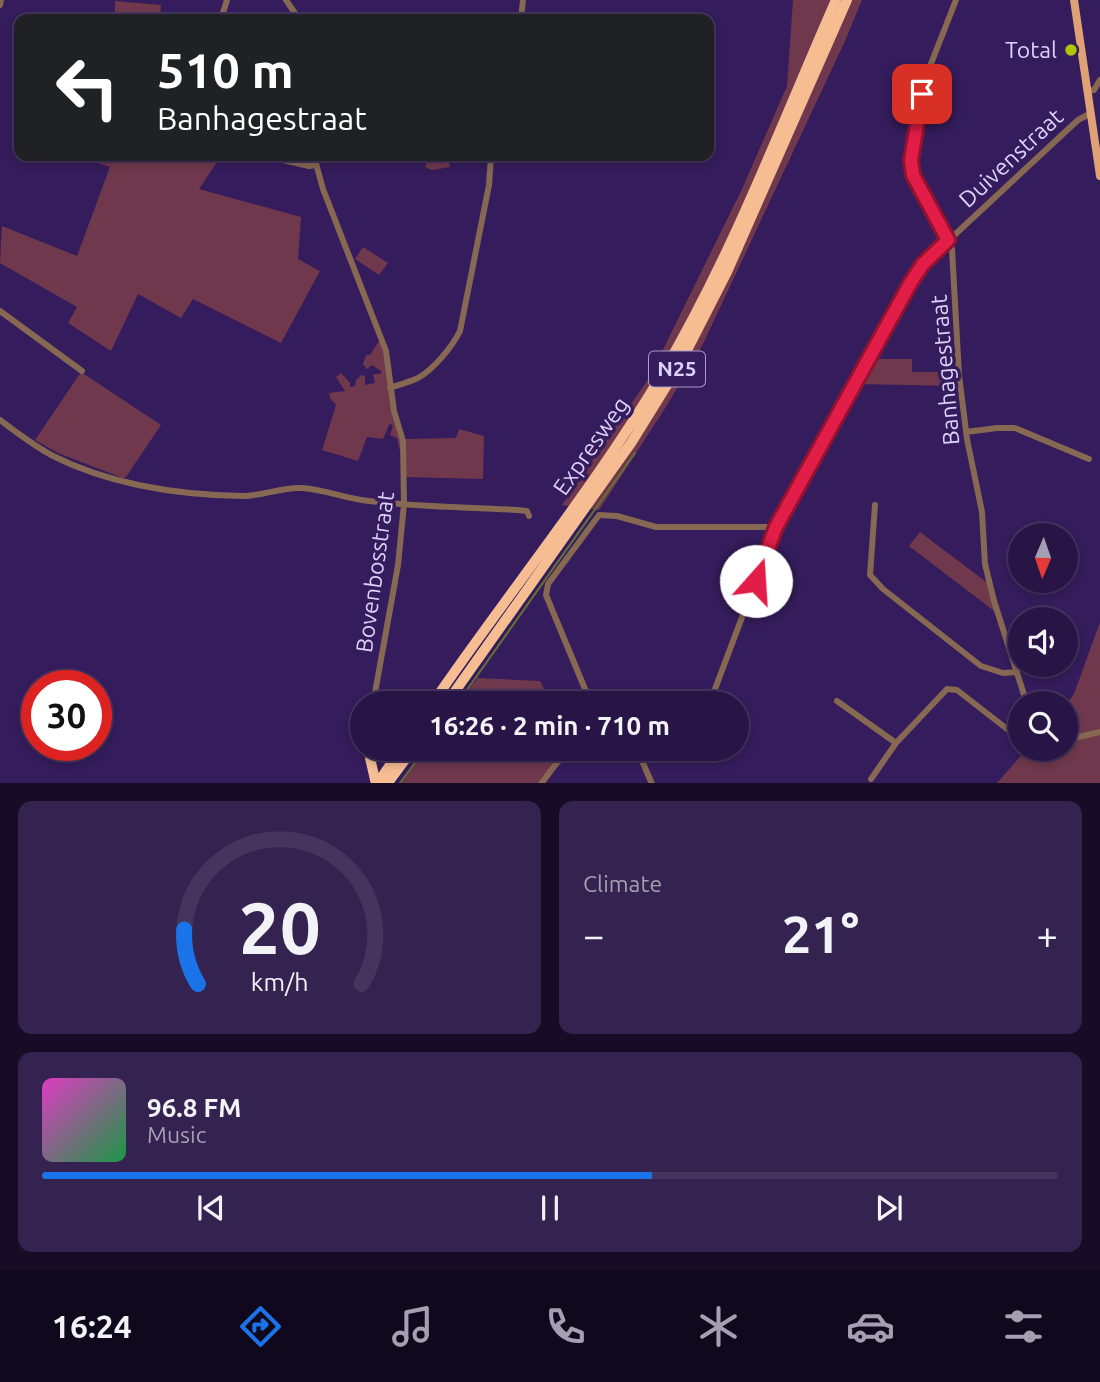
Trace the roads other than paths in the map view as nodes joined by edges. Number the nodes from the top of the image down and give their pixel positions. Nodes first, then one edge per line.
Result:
1 (836, 0) edge
2 (847, 0) edge
3 (956, 0) edge
4 (1074, 0) edge
5 (1100, 82) edge
6 (1088, 91) junction
7 (1091, 113) junction
8 (288, 161) edge
9 (315, 161) edge
10 (491, 161) edge
11 (315, 165) junction
12 (1100, 176) edge
13 (948, 240) junction
14 (0, 311) edge
15 (82, 371) dead end
16 (390, 388) junction
17 (0, 420) edge
18 (966, 432) junction
19 (1089, 459) dead end
20 (404, 504) junction
21 (876, 505) dead end
22 (529, 516) dead end
23 (776, 527) junction
24 (1008, 644) edge
25 (1008, 673) edge
26 (375, 691) edge
27 (441, 691) edge
28 (455, 691) edge
29 (587, 691) edge
30 (713, 691) edge
31 (838, 701) dead end
32 (1008, 730) edge
33 (1100, 732) edge
34 (1078, 737) edge
35 (896, 743) junction
36 (371, 761) edge
37 (375, 761) edge
38 (393, 761) edge
39 (404, 761) edge
40 (561, 761) edge
41 (642, 761) edge
42 (390, 766) junction
43 (871, 779) dead end
44 (377, 783) edge
45 (388, 783) edge
46 (541, 783) edge
47 (652, 783) edge

1 - 27 highway, Expresweg / N25
2 - 28 highway, Expresweg / N25
3 - 13 street, Banhagestraat
4 - 6 main road
5 - 6 street
6 - 7 main road
7 - 12 main road
7 - 13 street, Duivenstraat
8 - 11 street
9 - 11 street, Bovenbosstraat
10 - 16 street
11 - 16 street, Bovenbosstraat
13 - 18 street, Banhagestraat
13 - 23 street, Duivenstraat
14 - 15 street
16 - 20 street, Bovenbosstraat
17 - 20 street
18 - 19 street
18 - 24 street, Banhagestraat
20 - 22 street
20 - 26 street, Bovenbosstraat
21 - 25 street
23 - 29 street
23 - 30 street, Duivenstraat
31 - 35 street
32 - 35 street
33 - 34 street
35 - 43 street
36 - 44 highway
37 - 42 highway
38 - 42 highway
39 - 45 highway
40 - 46 street
41 - 47 street
42 - 44 highway

